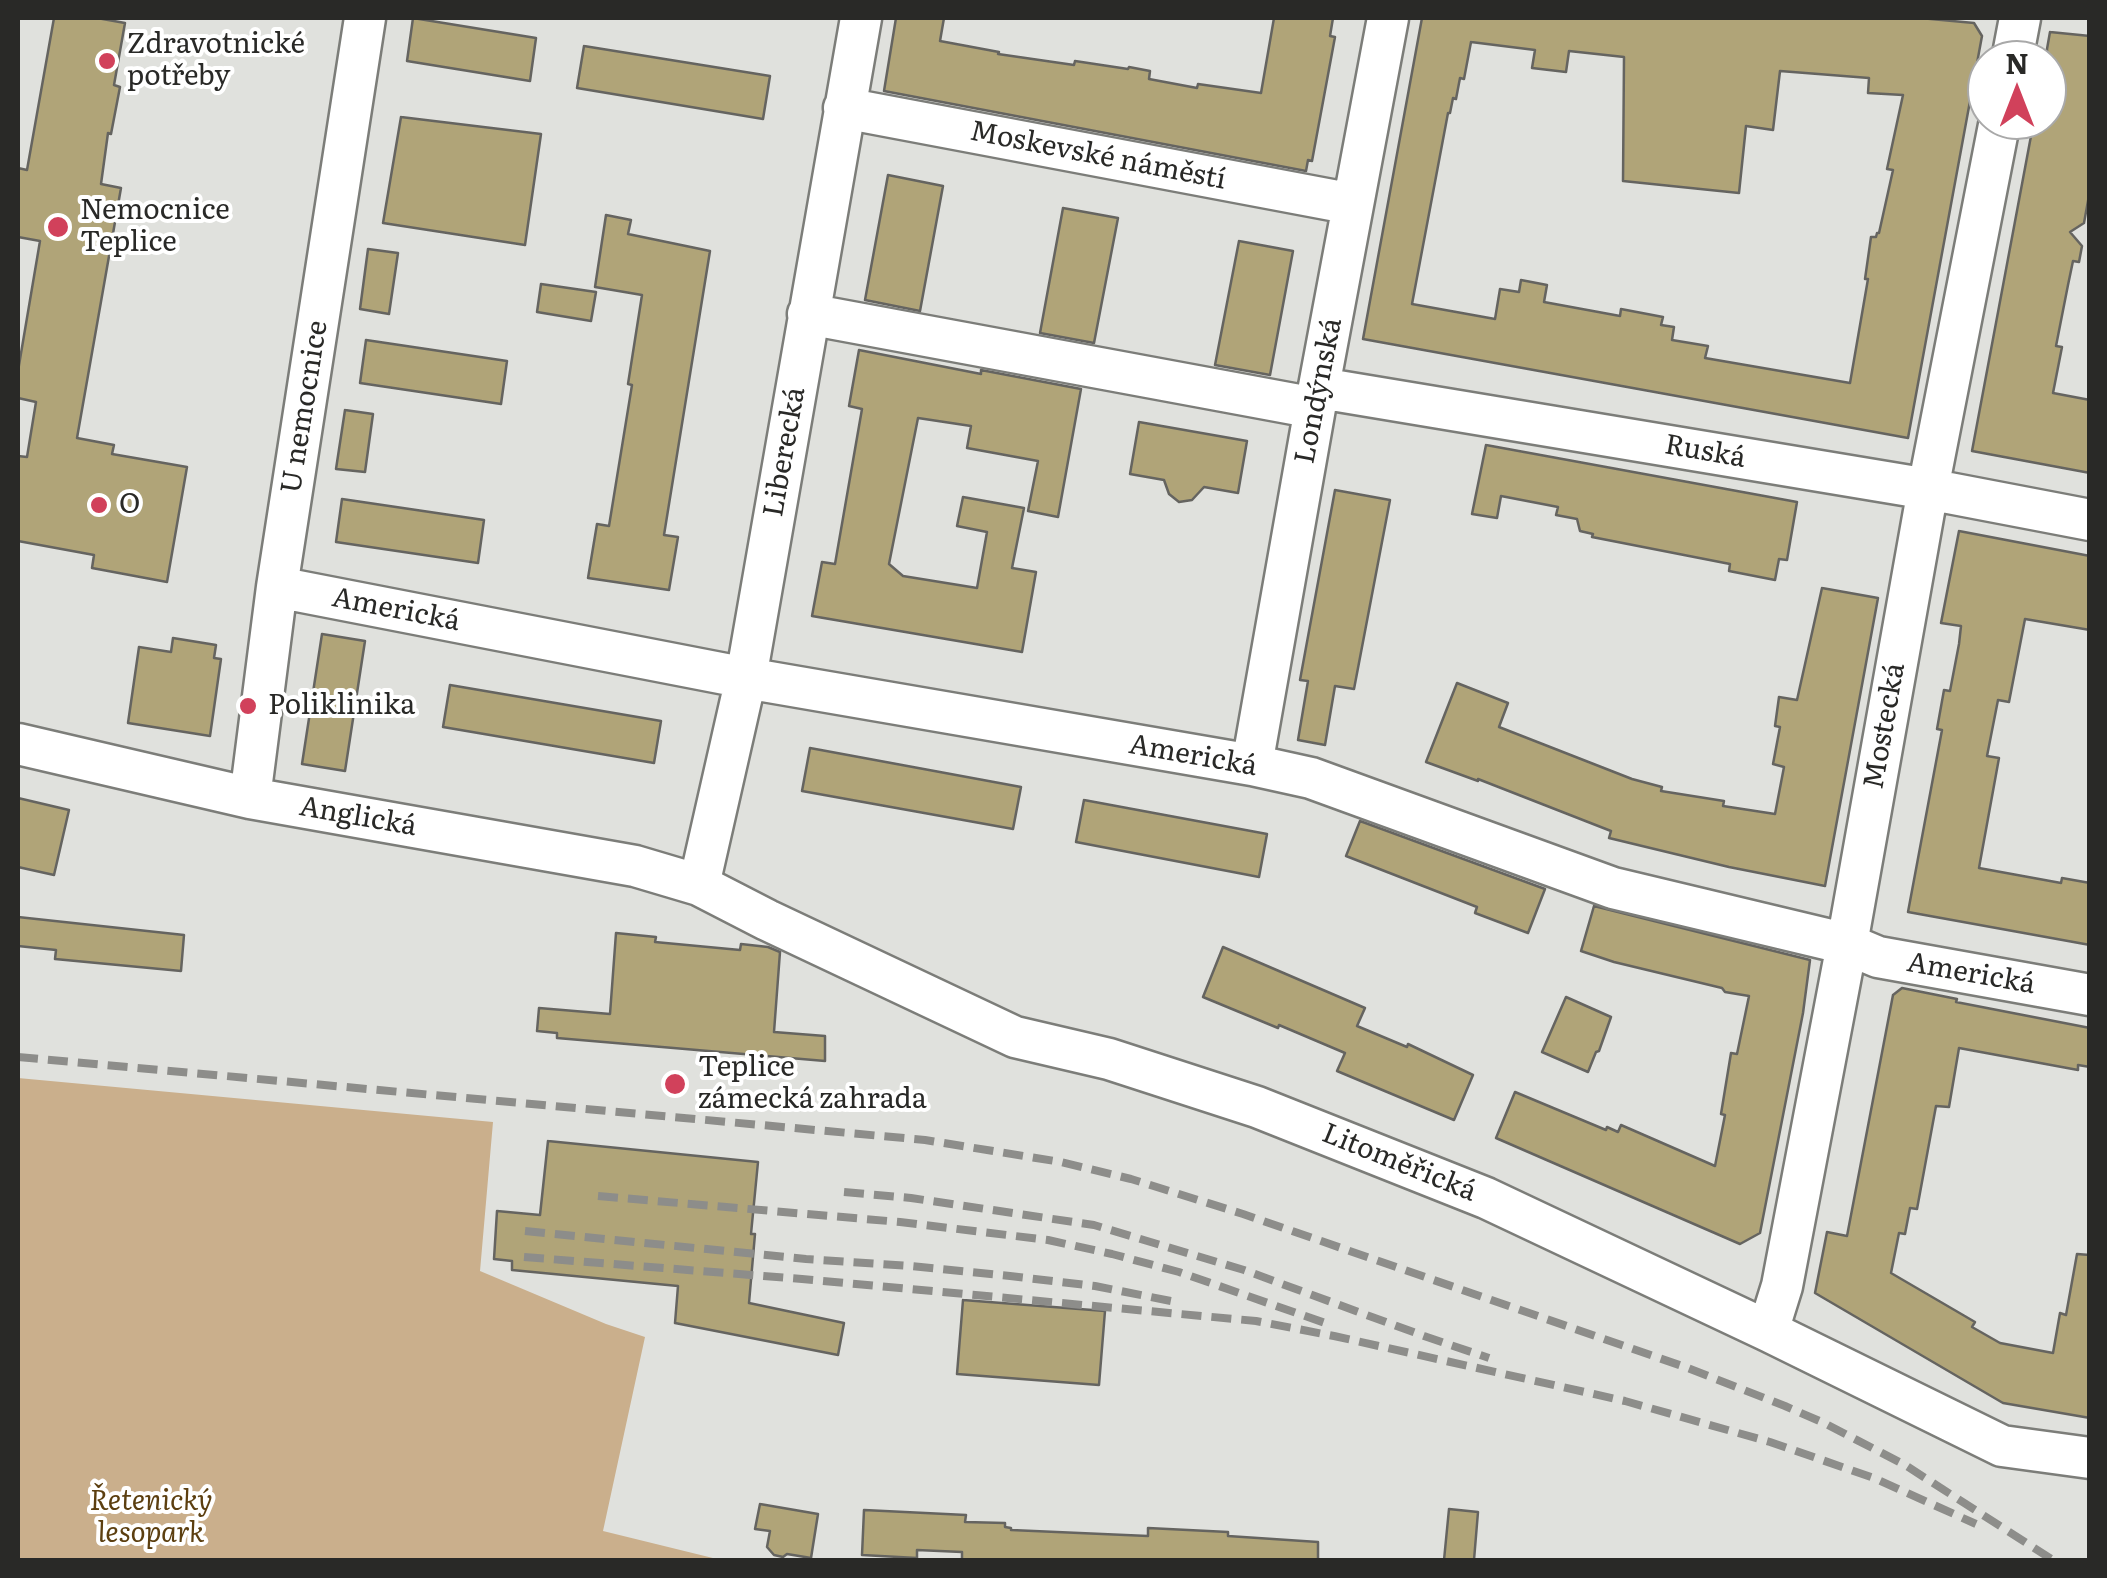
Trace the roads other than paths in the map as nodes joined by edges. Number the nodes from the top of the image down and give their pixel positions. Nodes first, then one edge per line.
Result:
1 (365, 18) edge
2 (860, 18) edge
3 (1388, 18) edge
4 (844, 108) junction
5 (1996, 140) edge
6 (1352, 204) junction
7 (808, 314) junction
8 (1317, 398) junction
9 (1928, 489) junction
10 (2090, 520) edge
11 (278, 586) junction
12 (746, 678) junction
13 (18, 744) edge
14 (1252, 766) junction
15 (250, 798) junction
16 (699, 885) junction
17 (1846, 944) junction
18 (2090, 996) edge
19 (1768, 1330) junction
20 (2090, 1458) edge

1 - 11 street, U nemocnice
2 - 4 street, Liberecká
3 - 6 street, Londýnská
4 - 6 street, Moskevské náměstí
4 - 7 street, Liberecká
5 - 9 street, Mostecká
6 - 8 street, Londýnská
7 - 8 street
7 - 12 street, Liberecká
8 - 9 street, Ruská
8 - 14 street, Londýnská
9 - 10 street, Ruská
9 - 17 street, Mostecká
11 - 12 street, Americká
11 - 15 street, U nemocnice
12 - 14 street, Americká
12 - 16 street, Liberecká
13 - 15 street, Anglická
14 - 17 street, Americká
15 - 16 street, Anglická
16 - 19 street, Litoměřická
17 - 18 street, Americká
17 - 19 street, Mostecká
19 - 20 street, Litoměřická

